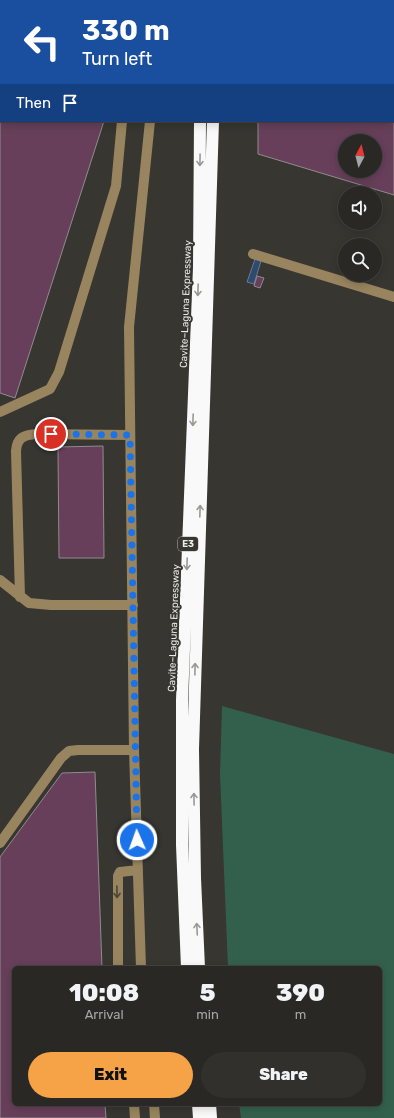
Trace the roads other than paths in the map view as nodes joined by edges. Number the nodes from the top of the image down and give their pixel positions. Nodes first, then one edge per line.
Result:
1 (122, 122) edge
2 (150, 122) edge
3 (200, 122) edge
4 (213, 122) edge
5 (253, 254) dead end
6 (394, 297) edge
7 (0, 412) edge
8 (130, 435) junction
9 (0, 580) edge
10 (20, 597) junction
11 (133, 605) junction
12 (134, 750) junction
13 (0, 843) edge
14 (138, 870) junction
15 (118, 966) edge
16 (141, 966) edge
17 (187, 966) edge
18 (199, 966) edge
19 (134, 1106) edge
20 (154, 1106) edge
21 (198, 1106) edge
22 (210, 1106) edge
23 (135, 1118) edge
24 (155, 1118) edge
25 (199, 1118) edge
26 (211, 1118) edge

1 - 7 lane
2 - 8 lane
3 -> 17 highway, Cavite–Laguna Expressway / E3
18 -> 4 highway, E3
5 - 6 lane
8 - 10 lane
8 - 11 lane
9 - 10 lane
10 - 11 lane
11 - 12 lane
12 - 13 lane
12 - 14 lane
14 -> 15 lane
14 - 16 lane
19 - 23 lane
20 - 24 lane
21 - 25 highway
22 - 26 highway

